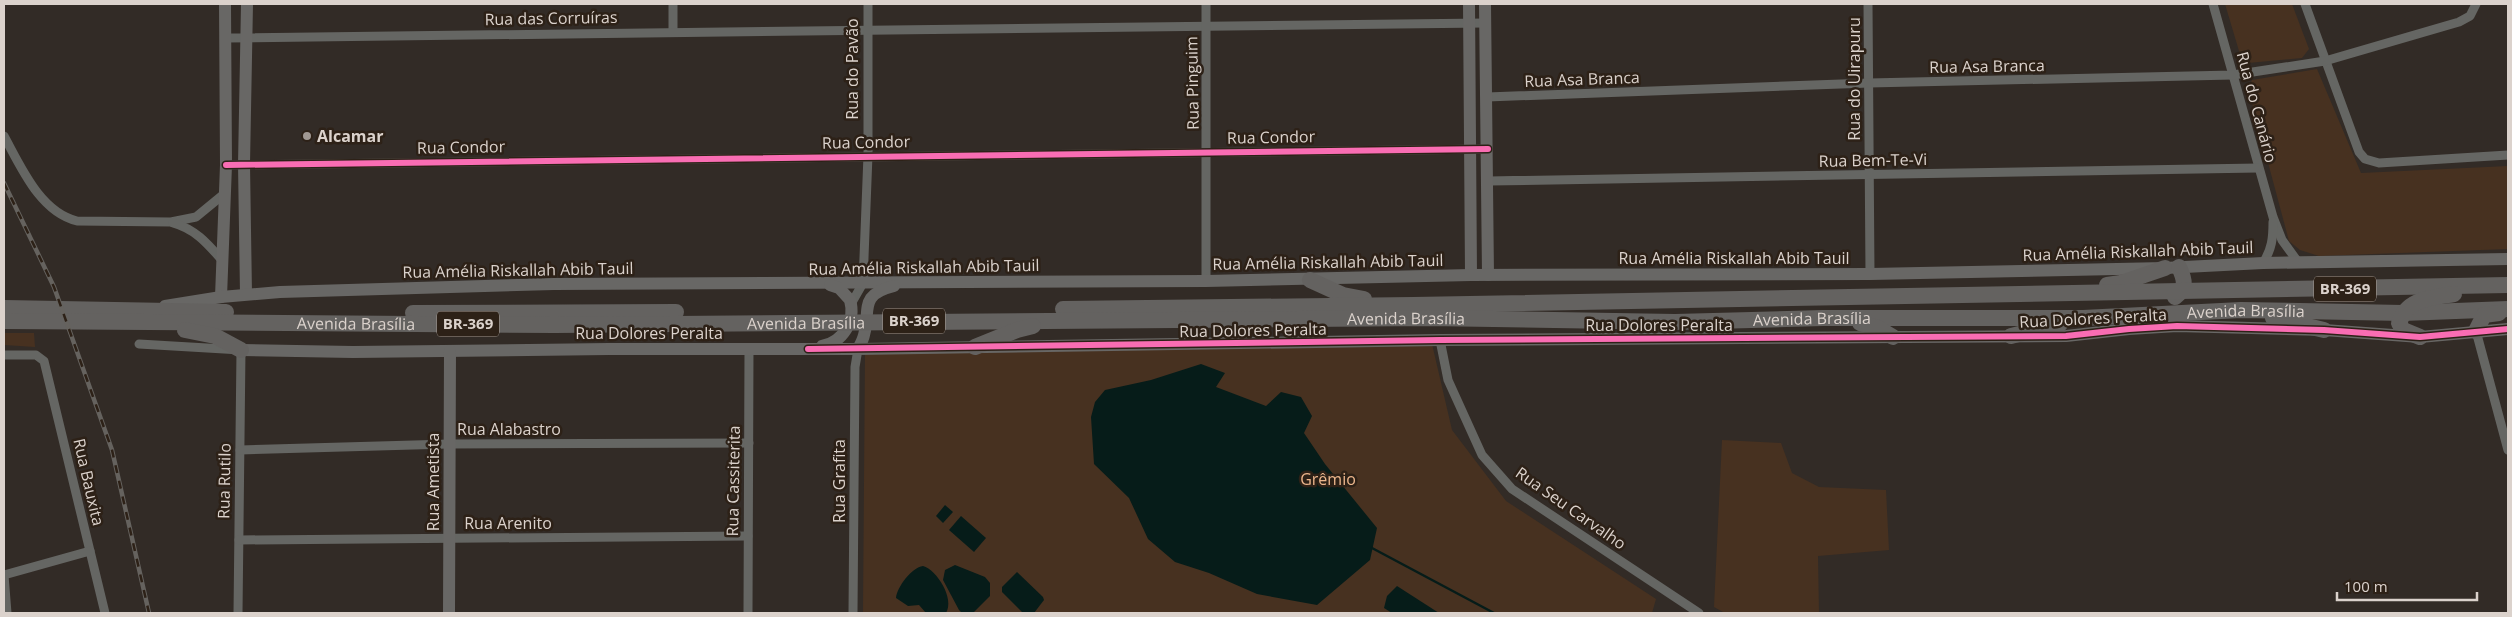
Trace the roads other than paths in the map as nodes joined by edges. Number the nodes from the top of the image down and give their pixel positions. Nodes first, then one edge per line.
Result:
1 (225, 4) edge
2 (247, 4) edge
3 (674, 4) edge
4 (868, 4) edge
5 (1206, 4) edge
6 (1469, 4) edge
7 (1485, 4) edge
8 (1868, 4) edge
9 (2214, 4) edge
10 (2305, 4) edge
11 (2476, 6) edge
12 (1469, 23) junction
13 (1485, 23) junction
14 (1206, 26) junction
15 (868, 30) junction
16 (673, 32) junction
17 (246, 37) junction
18 (225, 38) junction
19 (2325, 61) junction
20 (2233, 75) junction
21 (1869, 83) junction
22 (1487, 97) junction
23 (4, 136) edge
24 (1488, 148) junction
25 (1470, 149) junction
26 (1208, 152) junction
27 (868, 155) junction
28 (2508, 155) edge
29 (244, 164) junction
30 (226, 165) junction
31 (2258, 168) junction
32 (1869, 175) junction
33 (1489, 181) junction
34 (224, 194) junction
35 (2273, 217) junction
36 (171, 222) junction
37 (222, 259) junction
38 (2508, 259) edge
39 (2262, 262) junction
40 (2298, 262) junction
41 (1870, 274) junction
42 (1471, 275) junction
43 (1488, 275) junction
44 (2177, 276) junction
45 (1310, 280) junction
46 (1206, 282) junction
47 (863, 283) junction
48 (908, 283) junction
49 (830, 285) junction
50 (2508, 285) edge
51 (246, 294) junction
52 (2026, 294) junction
53 (221, 297) junction
54 (1413, 306) junction
55 (4, 308) edge
56 (2241, 310) junction
57 (2508, 310) edge
58 (2403, 313) junction
59 (28, 315) junction
60 (151, 316) junction
61 (858, 316) junction
62 (2113, 316) junction
63 (1823, 318) junction
64 (2083, 318) junction
65 (1082, 320) junction
66 (4, 321) edge
67 (2508, 329) edge
68 (2324, 330) junction
69 (2476, 331) junction
70 (2011, 336) junction
71 (1893, 337) junction
72 (2420, 337) junction
73 (1440, 340) junction
74 (140, 344) dead end
75 (974, 347) junction
76 (891, 348) junction
77 (749, 349) junction
78 (808, 349) junction
79 (858, 349) junction
80 (241, 350) junction
81 (450, 351) junction
82 (4, 355) edge
83 (2498, 414) junction
84 (2508, 414) edge
85 (449, 444) junction
86 (749, 444) junction
87 (240, 450) junction
88 (2508, 450) edge
89 (748, 536) junction
90 (449, 538) junction
91 (239, 540) junction
92 (90, 551) junction
93 (4, 575) edge
94 (7, 613) edge
95 (105, 613) edge
96 (238, 613) edge
97 (449, 613) edge
98 (748, 613) edge
99 (853, 613) edge
100 (1699, 613) edge

1 - 18 main road
2 - 17 main road
3 - 16 street
4 - 15 street, Rua do Pavão
5 - 14 street, Rua Pinguim
6 - 12 main road
7 - 13 main road
8 - 21 street, Rua do Uirapuru
9 - 20 street, Rua do Canário
10 - 19 street
11 - 19 street, Rua Asa Branca
12 - 13 street, Rua das Corruíras
12 - 14 street, Rua das Corruíras
12 - 25 main road
13 - 22 main road
14 - 15 street, Rua das Corruíras
14 - 26 street, Rua Pinguim
15 - 16 street, Rua das Corruíras
15 - 27 street, Rua do Pavão
16 - 17 street, Rua das Corruíras
17 - 18 street, Rua das Corruíras
17 - 29 main road
18 - 30 main road
19 - 20 street, Rua Asa Branca
19 - 28 street
20 - 21 street, Rua Asa Branca
20 - 31 street, Rua do Canário
21 - 22 street, Rua Asa Branca
21 - 32 street, Rua do Uirapuru
22 - 24 main road
23 - 36 street
24 - 25 street, Rua Condor
24 - 33 main road
25 - 26 street, Rua Condor
25 - 42 main road
26 - 27 street, Rua Condor
26 - 46 street, Rua Pinguim
27 - 29 street, Rua Condor
27 - 47 street, Rua do Pavão
29 - 30 street, Rua Condor
29 - 51 main road
30 - 34 main road
31 - 32 street, Rua Bem-Te-Vi
31 - 35 street, Rua do Canário
32 - 33 street, Rua Bem-Te-Vi
32 - 41 street, Rua do Uirapuru
33 - 43 main road
34 - 36 street
34 - 37 main road
35 - 39 street
35 - 40 street
36 - 37 street
37 - 53 main road
38 - 40 main road, Rua Amélia Riskallah Abib Tauil
39 - 40 main road, Rua Amélia Riskallah Abib Tauil
39 - 44 main road, Rua Amélia Riskallah Abib Tauil
41 - 43 main road, Rua Amélia Riskallah Abib Tauil
41 - 44 main road, Rua Amélia Riskallah Abib Tauil
42 - 43 main road, Rua Amélia Riskallah Abib Tauil
42 - 45 main road, Rua Amélia Riskallah Abib Tauil
44 - 50 highway, Avenida Brasília / BR-369
44 - 52 highway, Avenida Brasília / BR-369
44 - 52 highway
44 - 62 highway
45 - 46 main road, Rua Amélia Riskallah Abib Tauil
45 - 54 highway
46 - 48 main road, Rua Amélia Riskallah Abib Tauil
47 - 48 main road, Rua Amélia Riskallah Abib Tauil
47 - 49 main road, Rua Amélia Riskallah Abib Tauil
47 - 61 street, Rua do Pavão
48 - 61 main road
49 - 51 main road, Rua Amélia Riskallah Abib Tauil
49 - 61 main road
50 - 58 highway
51 - 53 main road, Rua Amélia Riskallah Abib Tauil
52 - 54 highway, Avenida Brasília / BR-369
53 - 60 main road, Rua Amélia Riskallah Abib Tauil
54 - 61 highway, Avenida Brasília / BR-369
55 - 59 highway, Avenida Brasília / BR-369
56 - 58 highway, Avenida Brasília / BR-369
56 - 62 highway, Avenida Brasília / BR-369
56 - 68 highway
57 - 58 highway, Avenida Brasília / BR-369
57 - 69 highway
58 - 72 highway
59 - 60 highway, Avenida Brasília / BR-369
59 - 60 highway, Avenida Brasília / BR-369
59 - 66 highway, Avenida Brasília / BR-369
60 - 61 highway, Avenida Brasília / BR-369
60 - 80 highway
61 - 65 highway, Avenida Brasília / BR-369
61 - 76 main road
61 - 78 main road
61 - 79 main road
62 - 64 highway, Avenida Brasília / BR-369
63 - 64 highway, Avenida Brasília / BR-369
63 - 65 highway, Avenida Brasília / BR-369
63 - 71 highway
64 - 70 highway
65 - 75 highway
67 - 69 main road, Rua Dolores Peralta
68 - 70 main road, Rua Dolores Peralta
68 - 72 main road, Rua Dolores Peralta
69 - 72 main road, Rua Dolores Peralta
69 - 83 street
70 - 71 main road, Rua Dolores Peralta
71 - 73 main road, Rua Dolores Peralta
73 - 75 main road, Rua Dolores Peralta
73 - 100 street, Rua Seu Carvalho
74 - 80 street, Rua Dolores Peralta
75 - 76 main road, Rua Dolores Peralta
76 - 79 main road, Rua Dolores Peralta
77 - 78 main road, Rua Dolores Peralta
77 - 81 main road, Rua Dolores Peralta
77 - 86 street, Rua Cassiterita
78 - 79 main road, Rua Dolores Peralta
79 - 99 street, Rua Grafita
80 - 81 main road, Rua Dolores Peralta
80 - 87 street, Rua Rutilo
81 - 85 main road, Rua Ametista
82 - 92 street, Rua Bauxita
83 - 84 street
83 - 88 street
85 - 86 street, Rua Alabastro
85 - 87 street, Rua Alabastro
85 - 90 main road, Rua Ametista
86 - 89 street, Rua Cassiterita
87 - 91 street, Rua Rutilo
89 - 90 street, Rua Arenito
89 - 98 street, Rua Cassiterita
90 - 91 street, Rua Arenito
90 - 97 main road, Rua Ametista
91 - 96 street, Rua Rutilo
92 - 93 street
92 - 95 street, Rua Bauxita
93 - 94 street

